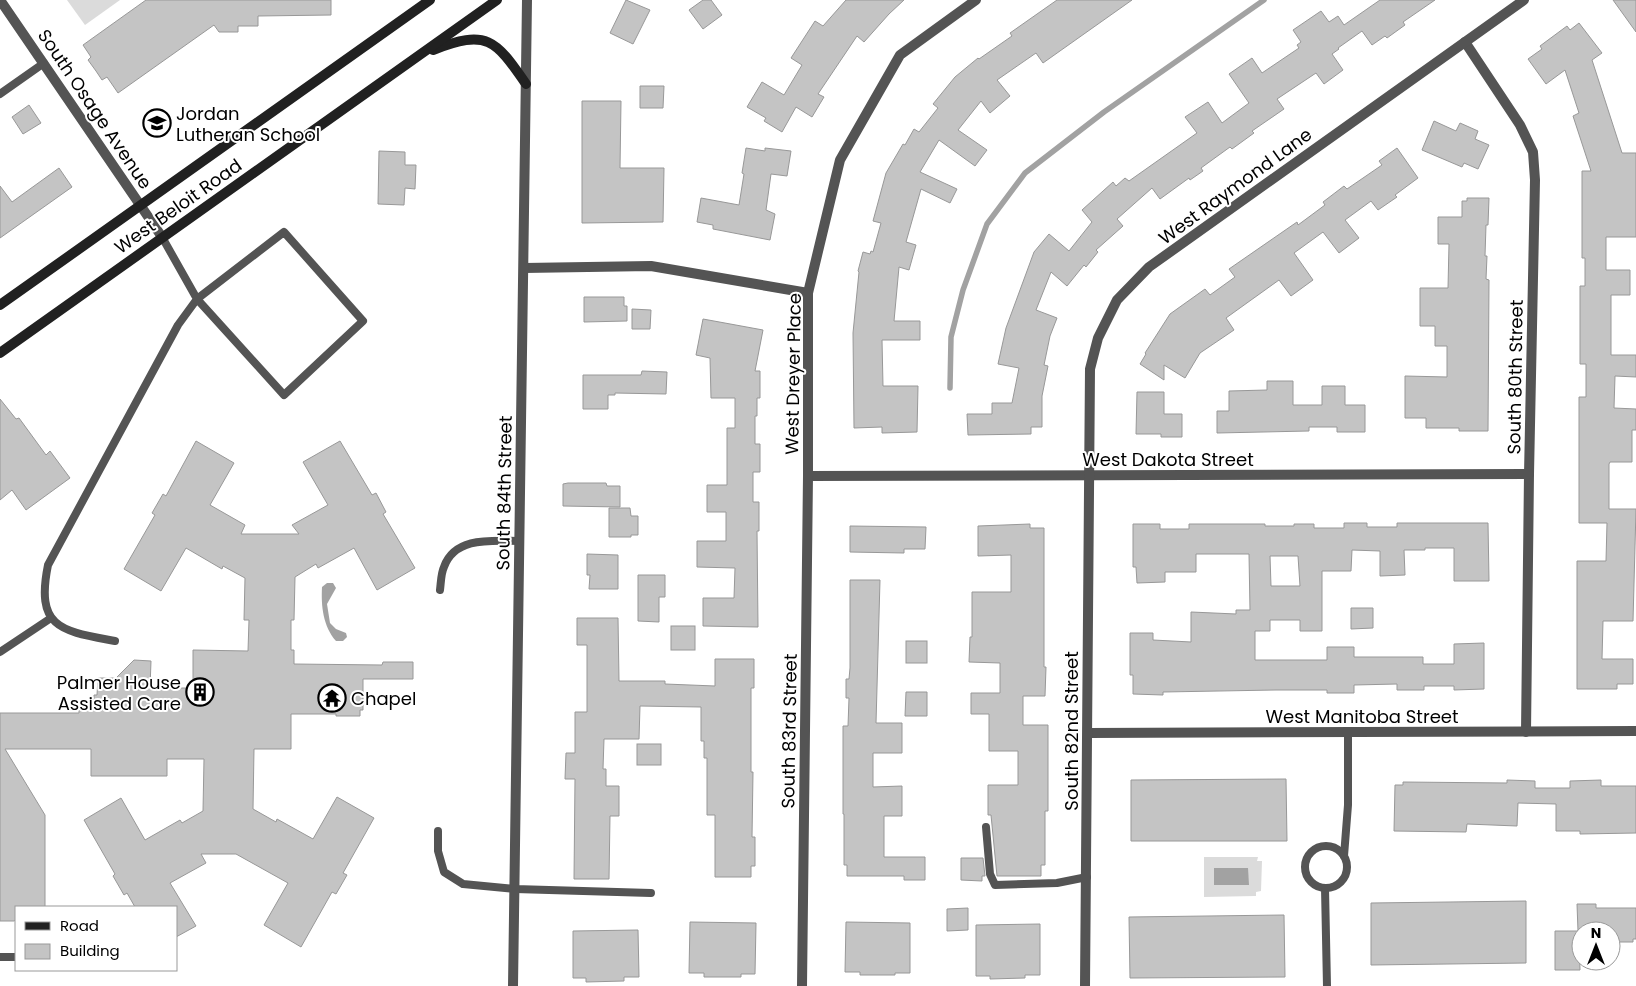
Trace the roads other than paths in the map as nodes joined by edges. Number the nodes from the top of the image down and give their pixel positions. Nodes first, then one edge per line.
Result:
1 (0, 0) edge
2 (430, 0) edge
3 (497, 0) edge
4 (527, 0) edge
5 (976, 0) edge
6 (1524, 0) edge
7 (1465, 42) junction
8 (418, 56) junction
9 (44, 63) junction
10 (526, 84) junction
11 (0, 94) edge
12 (141, 204) junction
13 (162, 237) junction
14 (524, 268) junction
15 (808, 293) junction
16 (196, 299) junction
17 (0, 305) edge
18 (0, 353) edge
19 (1529, 474) junction
20 (808, 476) junction
21 (1090, 476) junction
22 (519, 541) junction
23 (440, 590) dead end
24 (51, 618) junction
25 (115, 641) dead end
26 (0, 652) edge
27 (1636, 731) edge
28 (1348, 732) junction
29 (1526, 732) junction
30 (1088, 733) junction
31 (986, 827) dead end
32 (438, 831) dead end
33 (1344, 856) junction
34 (1086, 877) junction
35 (1325, 888) junction
36 (515, 889) junction
37 (651, 893) dead end
38 (0, 957) edge
39 (15, 957) edge
40 (513, 986) edge
41 (802, 986) edge
42 (1086, 986) edge
43 (1327, 986) edge

1 - 9 street, South Osage Avenue
2 - 12 main road, West Beloit Road
3 - 8 main road, West Beloit Road
4 - 10 street, South 84th Street
5 - 15 street, West Dreyer Place
6 - 7 street, West Raymond Lane
7 - 19 street, South 80th Street
7 - 21 street, West Raymond Lane
8 - 10 main road
8 - 13 main road, West Beloit Road
9 - 11 lane
9 - 12 street, South Osage Avenue
10 - 14 street, South 84th Street
12 - 13 street, South Osage Avenue
12 - 17 main road, West Beloit Road
13 - 16 lane
13 - 18 main road, West Beloit Road
14 - 15 street
14 - 22 street, South 84th Street
15 - 20 street, West Dreyer Place
16 - 16 lane
16 - 24 lane
19 - 21 street, West Dakota Street
19 - 29 street, South 80th Street
20 - 21 street, West Dakota Street
20 - 41 street, South 83rd Street
21 - 30 street, South 82nd Street
22 - 23 lane
22 - 36 street, South 84th Street
24 - 25 lane
24 - 26 lane
27 - 29 street, West Manitoba Street
28 - 29 street, West Manitoba Street
28 - 30 street, West Manitoba Street
28 - 33 lane
30 - 34 street, South 82nd Street
31 - 34 lane
32 - 36 lane
33 - 35 lane
33 - 35 lane
34 - 42 street, South 82nd Street
35 - 43 lane
36 - 37 lane
36 - 40 street, South 84th Street
38 - 39 lane

